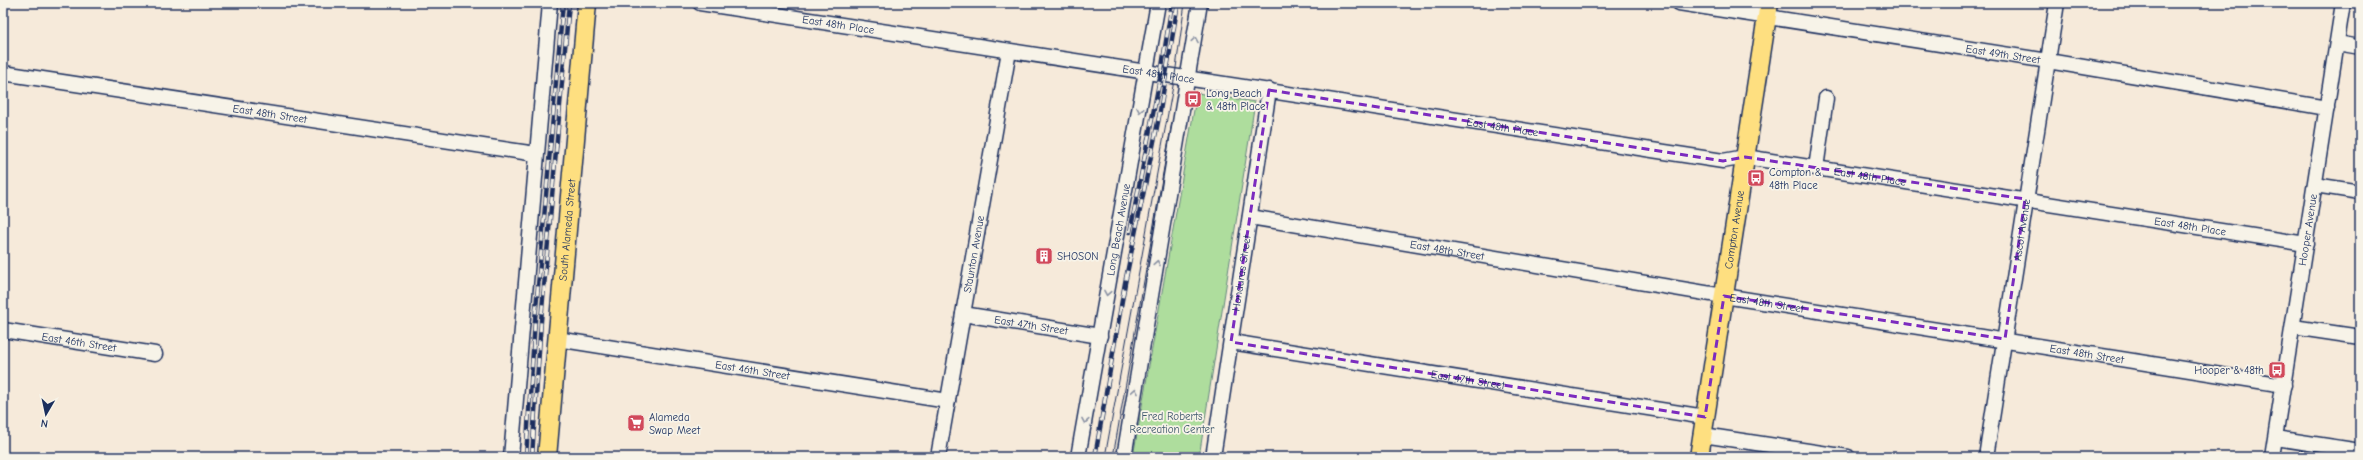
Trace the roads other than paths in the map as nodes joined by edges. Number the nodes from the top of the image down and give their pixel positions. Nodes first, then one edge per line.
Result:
1 (550, 3) edge
2 (587, 3) edge
3 (700, 3) edge
4 (1158, 3) edge
5 (1200, 3) edge
6 (1679, 3) edge
7 (2057, 3) edge
8 (2344, 3) edge
9 (1767, 10) edge
10 (2337, 43) junction
11 (2360, 47) edge
12 (1010, 51) junction
13 (2048, 61) junction
14 (1147, 72) junction
15 (3, 73) edge
16 (1189, 77) junction
17 (1269, 90) junction
18 (1826, 98) dead end
19 (2327, 108) junction
20 (536, 154) junction
21 (1745, 157) junction
22 (1816, 168) junction
23 (2315, 185) junction
24 (2360, 192) edge
25 (2025, 199) junction
26 (1250, 217) junction
27 (2306, 244) junction
28 (1724, 296) junction
29 (963, 314) junction
30 (2293, 327) junction
31 (3, 330) edge
32 (1100, 336) junction
33 (2360, 337) edge
34 (557, 339) junction
35 (2005, 339) junction
36 (1231, 342) junction
37 (155, 354) dead end
38 (2284, 385) junction
39 (948, 401) junction
40 (1704, 426) junction
41 (2276, 438) junction
42 (2360, 451) edge
43 (511, 457) edge
44 (547, 457) edge
45 (938, 457) edge
46 (1078, 457) edge
47 (1124, 457) edge
48 (1213, 457) edge
49 (1699, 457) edge
50 (1848, 457) edge
51 (1986, 457) edge
52 (2272, 457) edge

1 - 20 street
2 - 34 main road, South Alameda Street
3 - 12 street, East 48th Place
4 - 14 street, Long Beach Avenue
16 -> 5 street
6 - 9 street, East 49th Street
7 - 13 street, Ascot Avenue
8 - 10 street, Hooper Avenue
9 - 13 street, East 49th Street
9 - 21 main road, Compton Avenue
10 - 11 street
10 - 19 street, Hooper Avenue
12 - 14 street, East 48th Place
12 - 29 street, Staunton Avenue
13 - 19 street, East 49th Street
13 - 25 street, Ascot Avenue
14 - 16 street, East 48th Place
14 -> 32 street, Long Beach Avenue
15 - 20 street, East 48th Street
16 - 17 street, East 48th Place
47 -> 16 street
17 - 21 street, East 48th Place
17 - 26 street, Honduras Street
18 - 22 street
19 - 23 street, Hooper Avenue
20 - 43 street
21 - 22 street, East 48th Place
21 - 28 main road, Compton Avenue
22 - 25 street, East 48th Place
23 - 24 street
23 - 27 street, Hooper Avenue
25 - 27 street, East 48th Place
25 - 35 street, Ascot Avenue
26 - 28 street, East 48th Street
26 - 36 street, Honduras Street
27 - 30 street, Hooper Avenue
28 - 35 street, East 48th Street
28 - 40 main road, Compton Avenue
29 - 32 street, East 47th Street
29 - 39 street, Staunton Avenue
30 - 33 street
30 - 38 street, Hooper Avenue
31 - 37 street, East 46th Street
32 -> 46 street, Long Beach Avenue
34 - 39 street, East 46th Street
34 - 44 main road, South Alameda Street
35 - 38 street, East 48th Street
35 - 51 street, Ascot Avenue
36 - 40 street, East 47th Street
36 - 48 street, Honduras Street
38 - 41 street, Hooper Avenue
39 - 45 street, Staunton Avenue
40 - 49 main road, Compton Avenue
40 - 50 street, East 47th Street
41 - 42 street
41 - 52 street, Hooper Avenue

